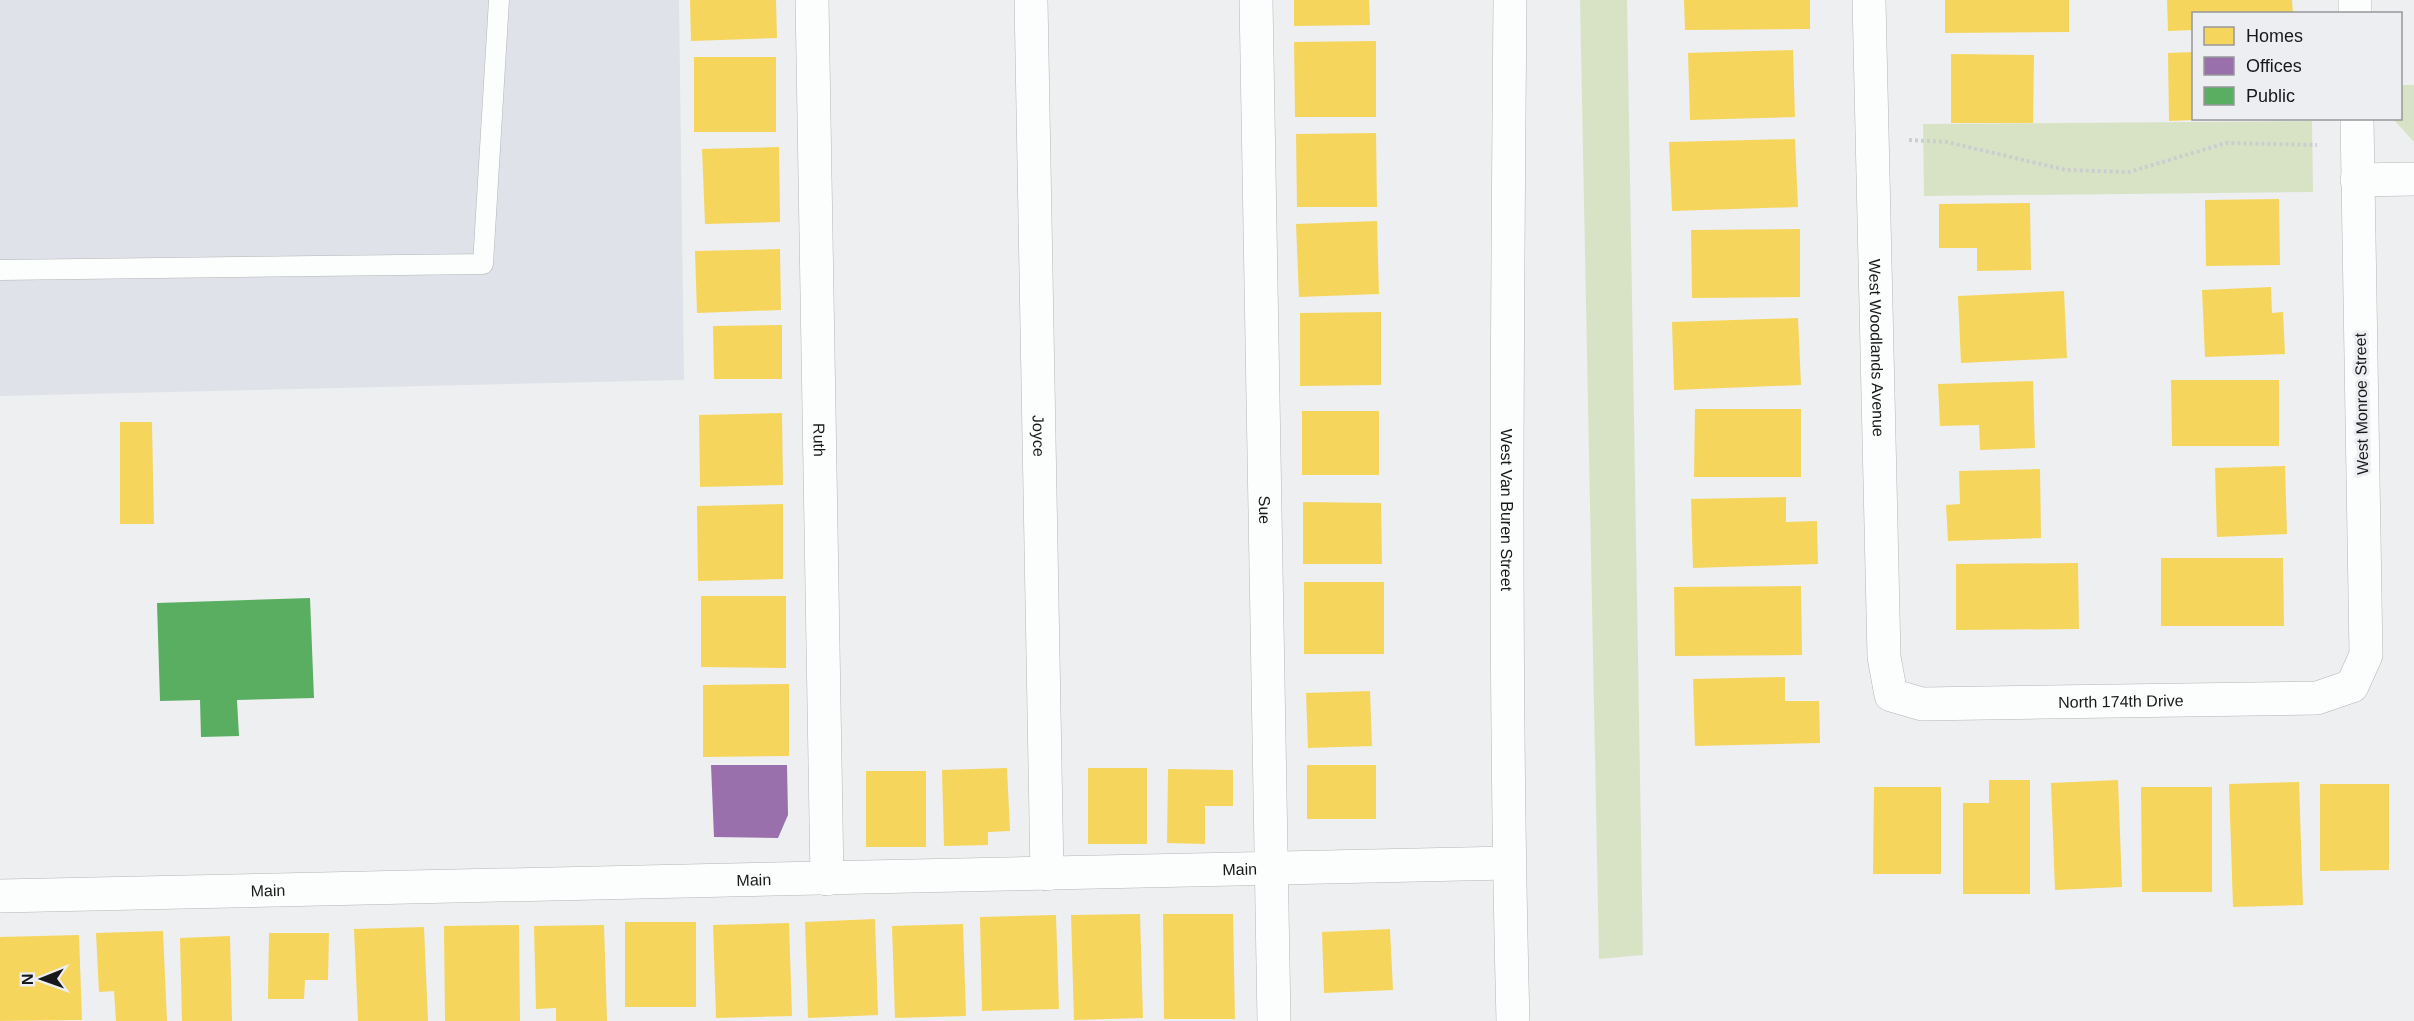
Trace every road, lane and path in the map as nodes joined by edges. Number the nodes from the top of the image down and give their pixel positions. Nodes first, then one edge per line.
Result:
1 (499, 0) edge
2 (812, 0) edge
3 (1031, 0) edge
4 (1256, 0) edge
5 (1510, 0) edge
6 (1869, 0) edge
7 (2357, 120) edge
8 (1872, 141) junction
9 (2317, 145) dead end
10 (2414, 179) edge
11 (2357, 180) junction
12 (0, 270) edge
13 (2352, 686) joint
14 (1891, 695) joint
15 (1509, 863) junction
16 (1271, 869) junction
17 (1047, 874) junction
18 (827, 879) junction
19 (0, 896) edge
20 (1274, 1021) edge
21 (1513, 1021) edge

1 - 12 lane
2 - 18 street, Ruth
3 - 17 street, Joyce
4 - 16 street, Sue
5 - 15 street, West Van Buren Street
6 - 8 street, West Woodlands Avenue
7 - 11 street, West Monroe Street
8 - 9 path
8 - 14 street, West Woodlands Avenue
10 - 11 street
11 - 13 street, West Monroe Street
13 - 14 street, North 174th Drive
15 - 16 street, Main
15 - 21 street, West Van Buren Street
16 - 17 street, Main
16 - 20 street, Sue
17 - 18 street, Main
18 - 19 street, Main

